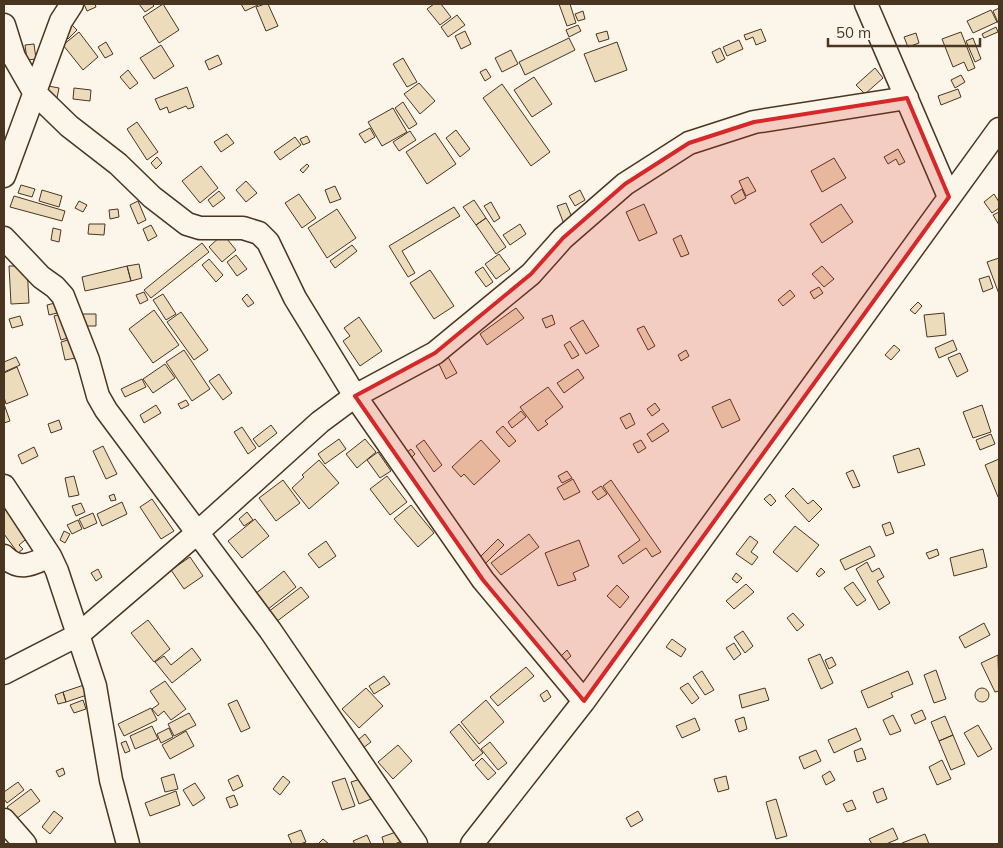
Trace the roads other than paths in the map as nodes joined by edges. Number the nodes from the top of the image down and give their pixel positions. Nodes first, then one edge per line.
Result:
1 (72, 4) edge
2 (866, 4) edge
3 (4, 25) edge
4 (34, 92) junction
5 (907, 98) junction
6 (999, 129) edge
7 (4, 176) edge
8 (949, 196) junction
9 (4, 238) edge
10 (355, 396) junction
11 (4, 486) edge
12 (197, 533) junction
13 (4, 556) edge
14 (50, 556) junction
15 (78, 636) junction
16 (4, 674) edge
17 (584, 701) junction
18 (4, 820) edge
19 (25, 844) edge
20 (128, 844) edge
21 (416, 844) edge
22 (472, 844) edge

1 - 4 street
2 - 5 street
3 - 4 street
4 - 7 street
4 - 10 street
5 - 8 street
5 - 10 street
6 - 8 street
8 - 17 street
9 - 12 street
10 - 12 street
10 - 17 street
11 - 14 street
12 - 15 street
12 - 21 street
13 - 14 street
14 - 15 street
15 - 16 street
15 - 20 street
17 - 22 street
18 - 19 street

